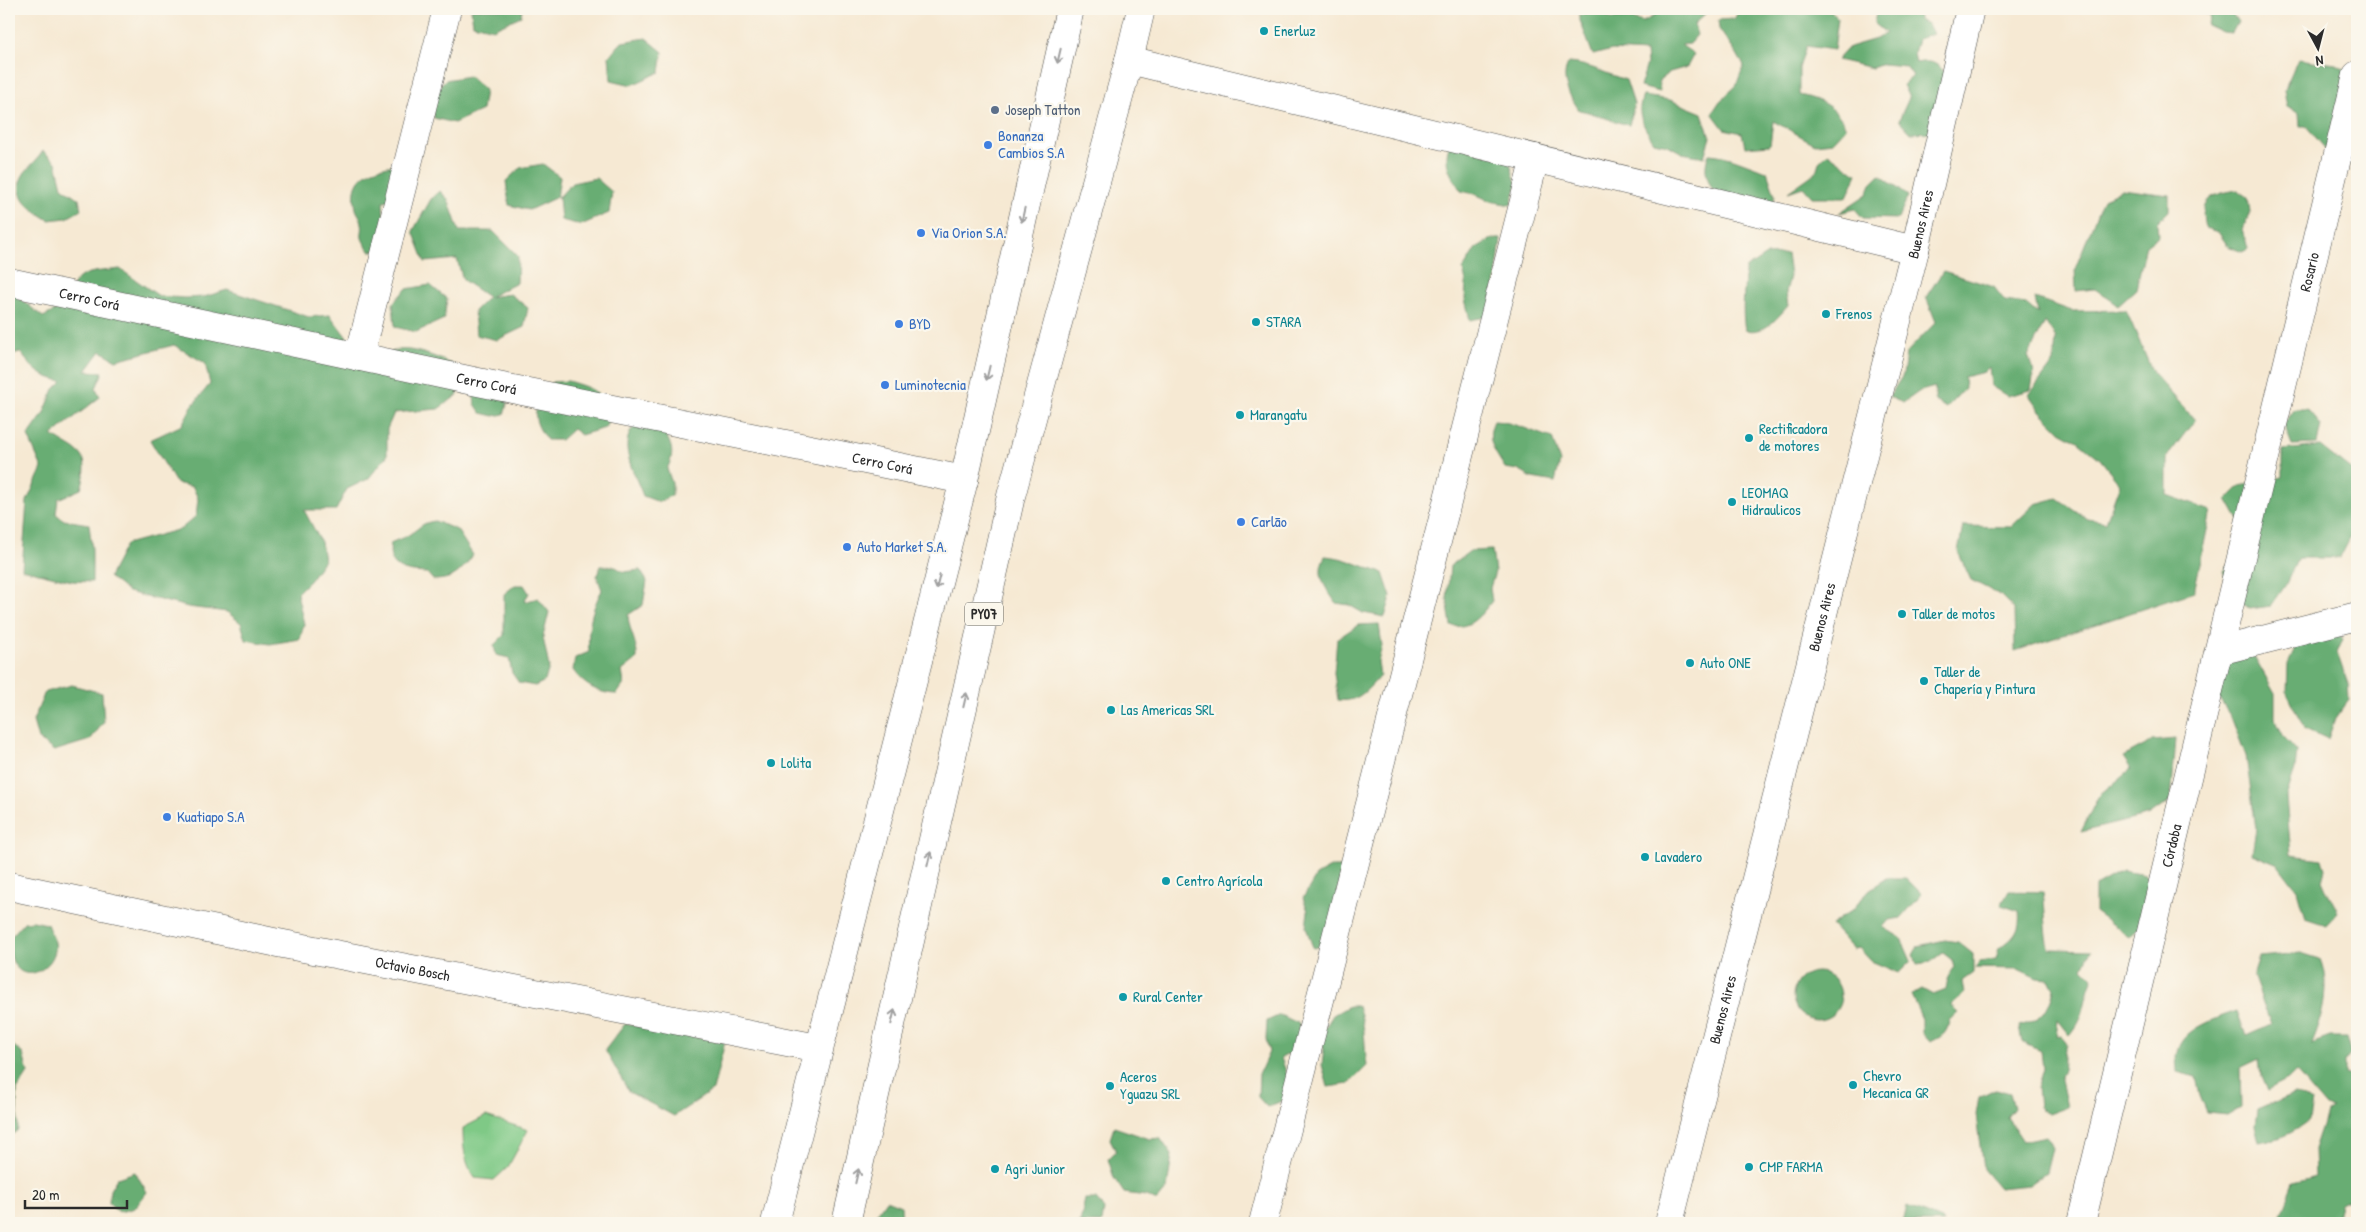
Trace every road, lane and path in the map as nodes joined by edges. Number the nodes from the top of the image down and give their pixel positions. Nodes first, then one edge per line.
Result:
1 (446, 9) edge
2 (1070, 9) edge
3 (1141, 9) edge
4 (1970, 9) edge
5 (1129, 60) junction
6 (2357, 75) edge
7 (1536, 158) junction
8 (1915, 250) junction
9 (9, 282) edge
10 (359, 357) junction
11 (2264, 469) joint
12 (964, 480) junction
13 (2357, 616) edge
14 (2219, 651) junction
15 (9, 886) edge
16 (818, 1048) junction
17 (775, 1223) edge
18 (846, 1223) edge
19 (1263, 1223) edge
20 (1670, 1223) edge
21 (2081, 1223) edge

1 - 10 main road
2 -> 12 main road
3 - 5 main road, PY07
4 - 8 main road, Buenos Aires
5 - 7 main road
18 -> 5 main road, PY07
6 - 11 main road, Rosario
7 - 8 main road
7 - 19 main road
8 - 20 main road, Buenos Aires
9 - 10 main road, Cerro Corá
10 - 12 main road, Cerro Corá
11 - 14 main road, Córdoba
12 -> 16 main road
13 - 14 main road
14 - 21 main road, Córdoba
15 - 16 main road, Octavio Bosch
16 - 17 main road

